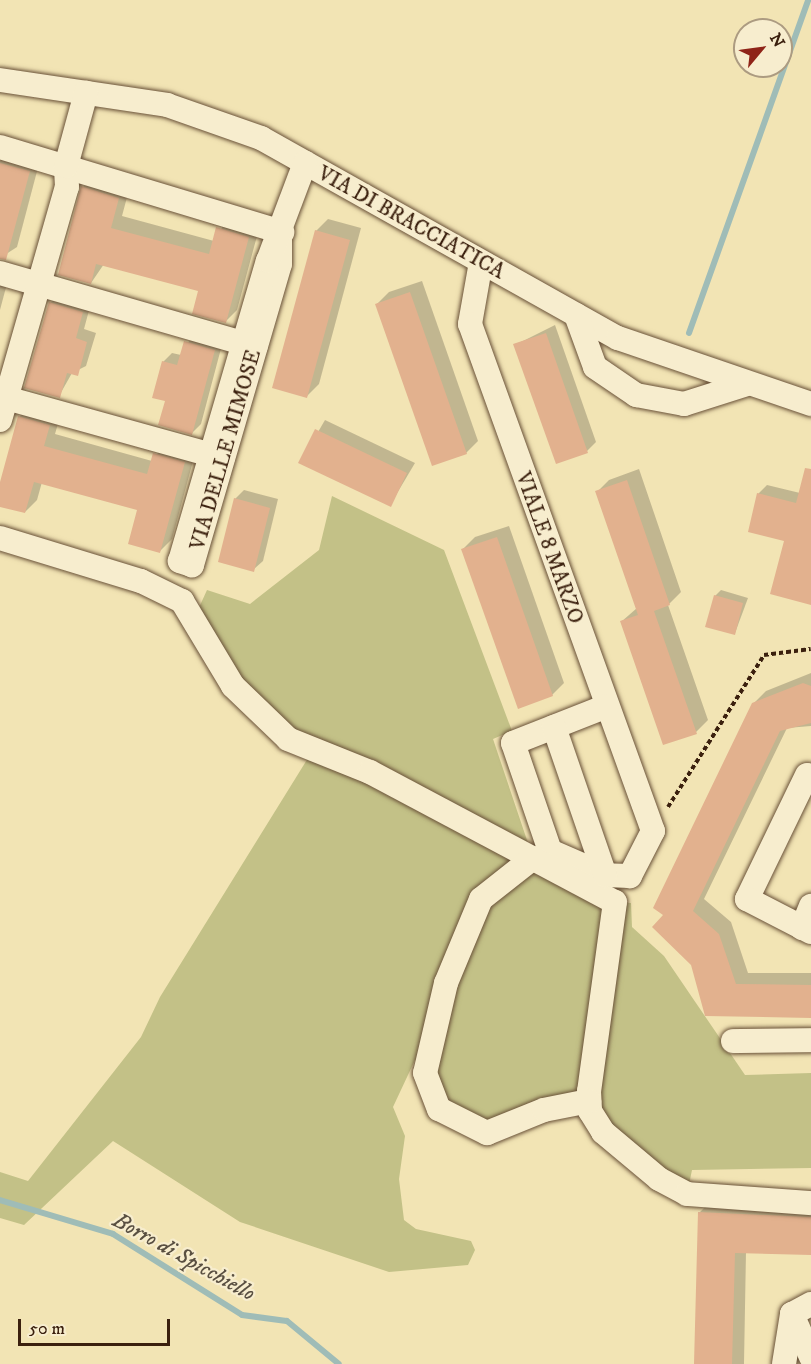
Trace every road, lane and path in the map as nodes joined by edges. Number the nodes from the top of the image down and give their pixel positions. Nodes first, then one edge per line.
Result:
1 (0, 80) edge
2 (86, 93) junction
3 (0, 147) edge
4 (305, 163) junction
5 (66, 166) junction
6 (281, 235) junction
7 (481, 262) junction
8 (0, 273) edge
9 (32, 282) junction
10 (576, 315) junction
11 (250, 346) junction
12 (0, 369) edge
13 (747, 384) junction
14 (811, 404) edge
15 (3, 409) edge
16 (0, 538) edge
17 (811, 649) edge
18 (607, 706) junction
19 (554, 727) junction
20 (811, 777) edge
21 (652, 831) junction
22 (533, 858) junction
23 (605, 875) junction
24 (808, 922) edge
25 (811, 1040) edge
26 (733, 1041) dead end
27 (589, 1101) junction
28 (811, 1203) edge
29 (801, 1309) edge
30 (811, 1357) edge
31 (784, 1364) edge

1 - 2 street, VIA DI BRACCIATICA
2 - 4 street, VIA DI BRACCIATICA
2 - 5 street
3 - 5 street
4 - 6 street, VIA DELLE MIMOSE
4 - 7 street, VIA DI BRACCIATICA
5 - 6 street
5 - 9 street
6 - 11 street, VIA DELLE MIMOSE
7 - 10 street, VIA DI BRACCIATICA
7 - 18 street, VIALE 8 MARZO
8 - 9 street
9 - 11 street
9 - 12 street
9 - 15 street
10 - 13 street, VIA DI BRACCIATICA
10 - 13 street
11 - 15 street, VIA DELLE MIMOSE
13 - 14 street, VIA DI BRACCIATICA
16 - 22 street
17 - 21 path
18 - 19 street
18 - 21 street, VIALE 8 MARZO
19 - 23 street
19 - 23 street
20 - 24 street
21 - 23 street
22 - 27 street
22 - 27 street
25 - 26 street
27 - 28 street
29 - 30 street
29 - 31 street

